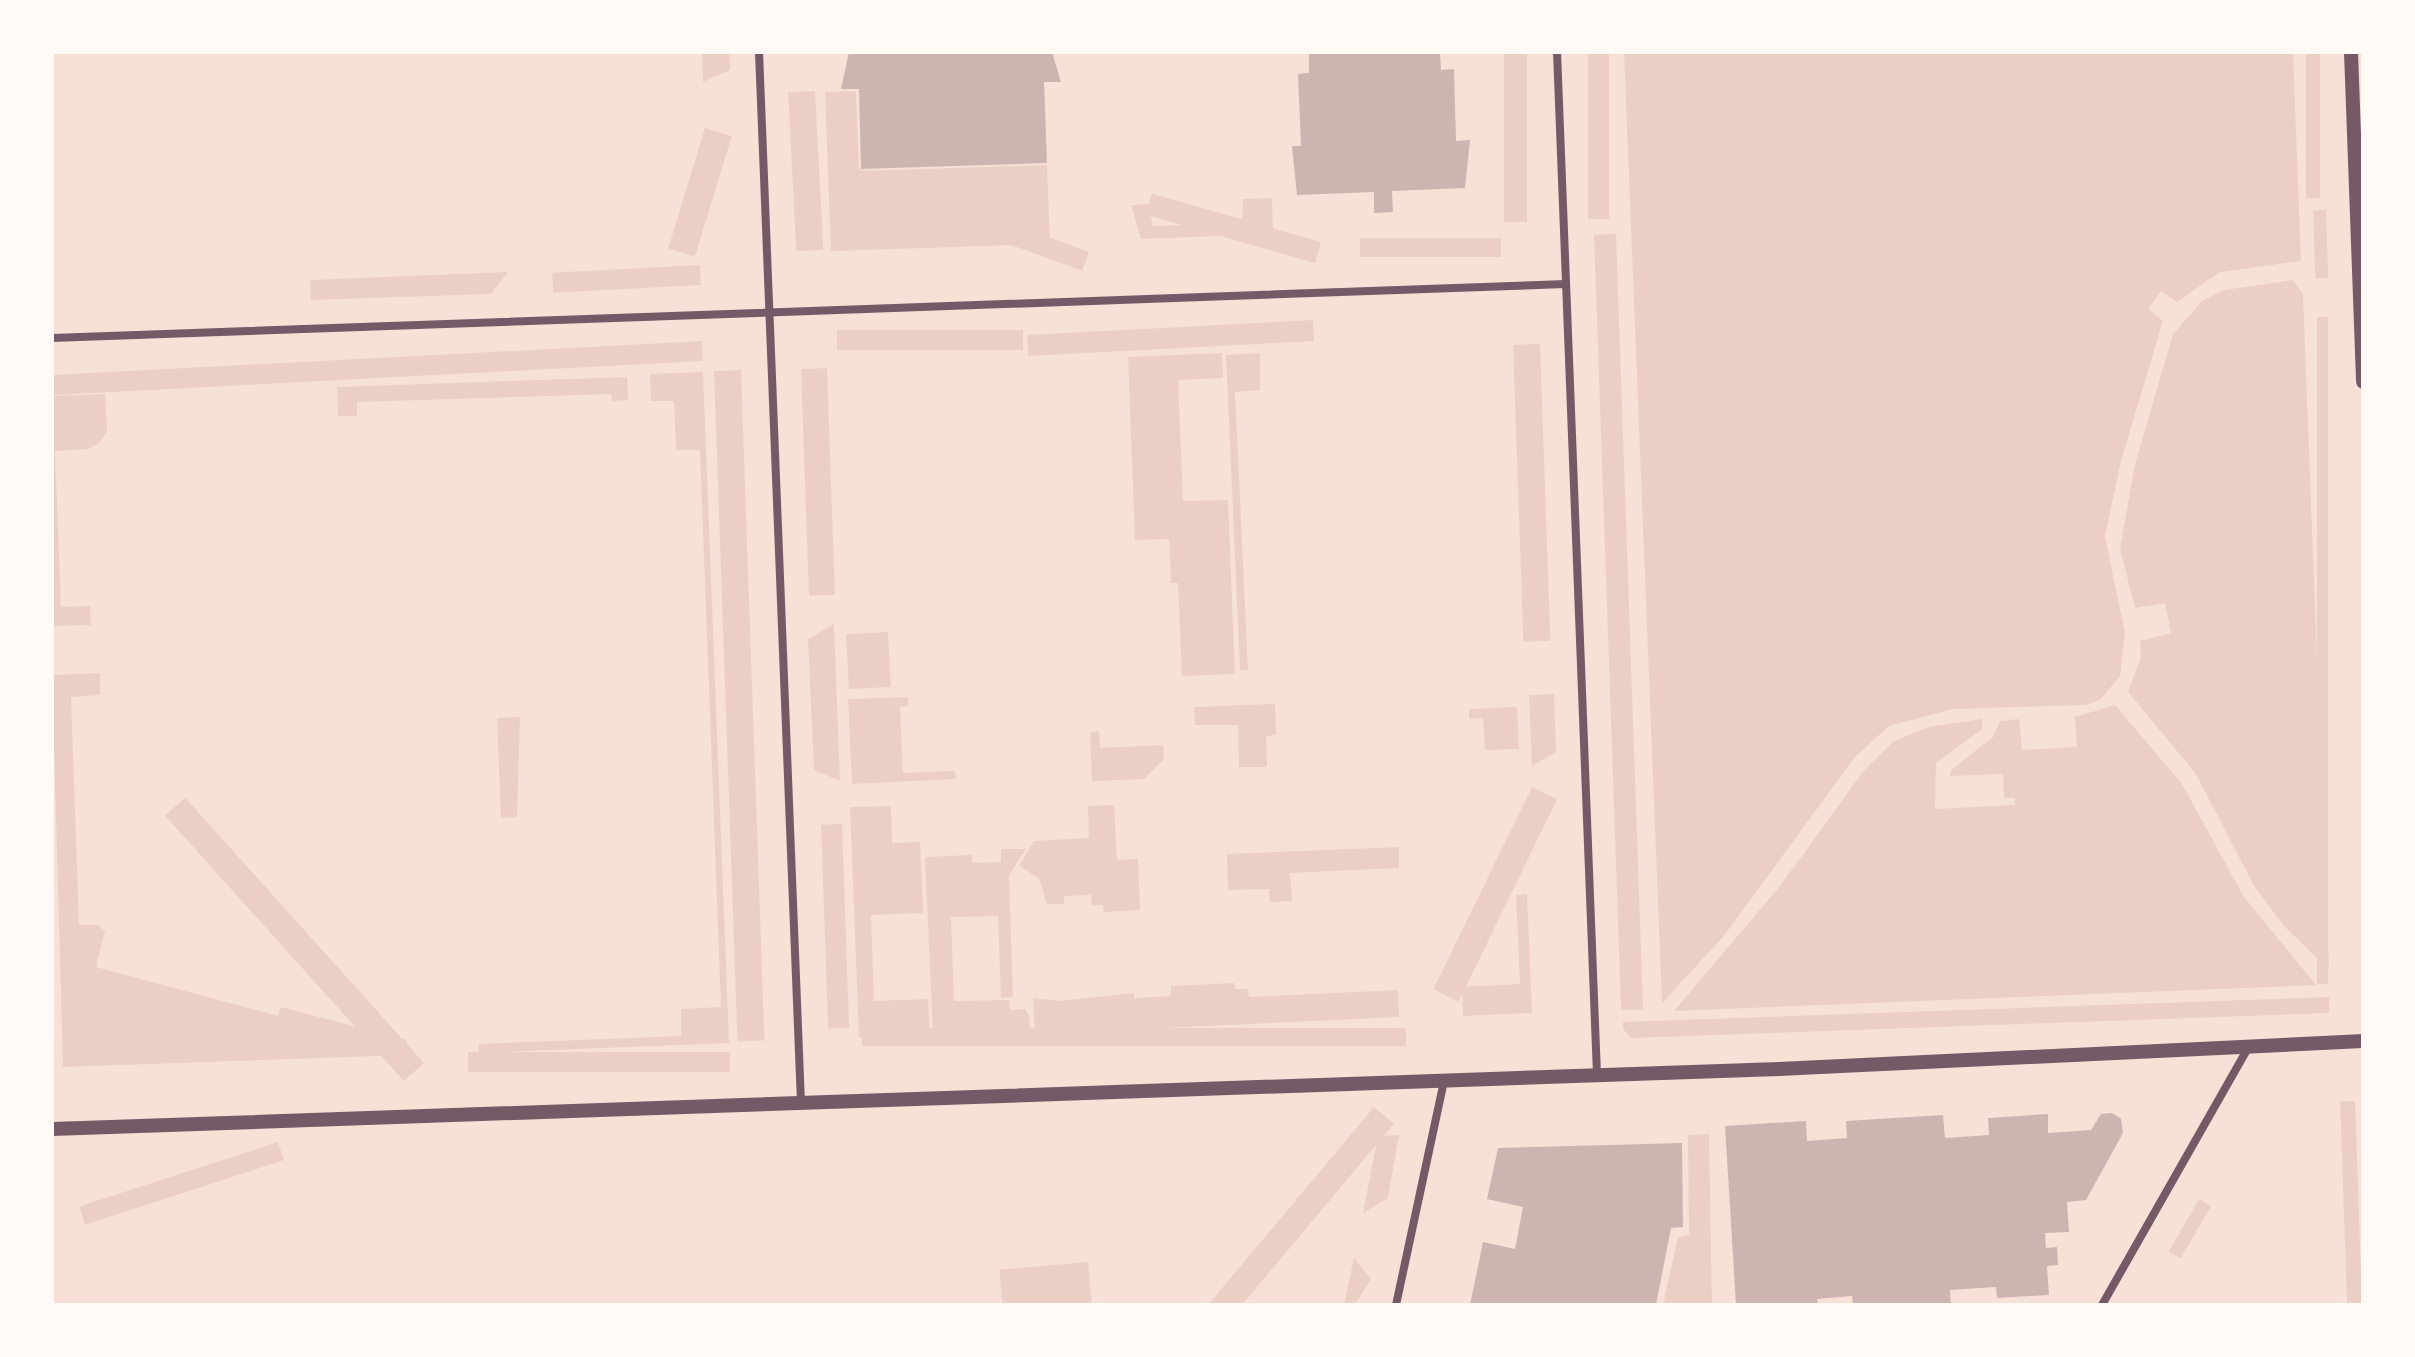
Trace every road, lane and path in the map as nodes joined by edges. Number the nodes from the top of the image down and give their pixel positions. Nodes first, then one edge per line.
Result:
1 (759, 52) edge
2 (1557, 52) edge
3 (2351, 52) edge
4 (2360, 260) edge
5 (1566, 284) junction
6 (770, 313) junction
7 (52, 338) edge
8 (2363, 382) edge
9 (2363, 1041) edge
10 (2250, 1045) junction
11 (1597, 1075) junction
12 (1444, 1081) junction
13 (801, 1103) junction
14 (52, 1129) edge
15 (1396, 1305) edge
16 (2102, 1305) edge

1 - 6 street
2 - 5 street
3 - 4 street
4 - 8 street
5 - 6 street
5 - 11 street
6 - 7 street
6 - 13 street
9 - 10 street
10 - 11 street
10 - 16 street
11 - 12 street
12 - 13 street
12 - 15 street
13 - 14 street

